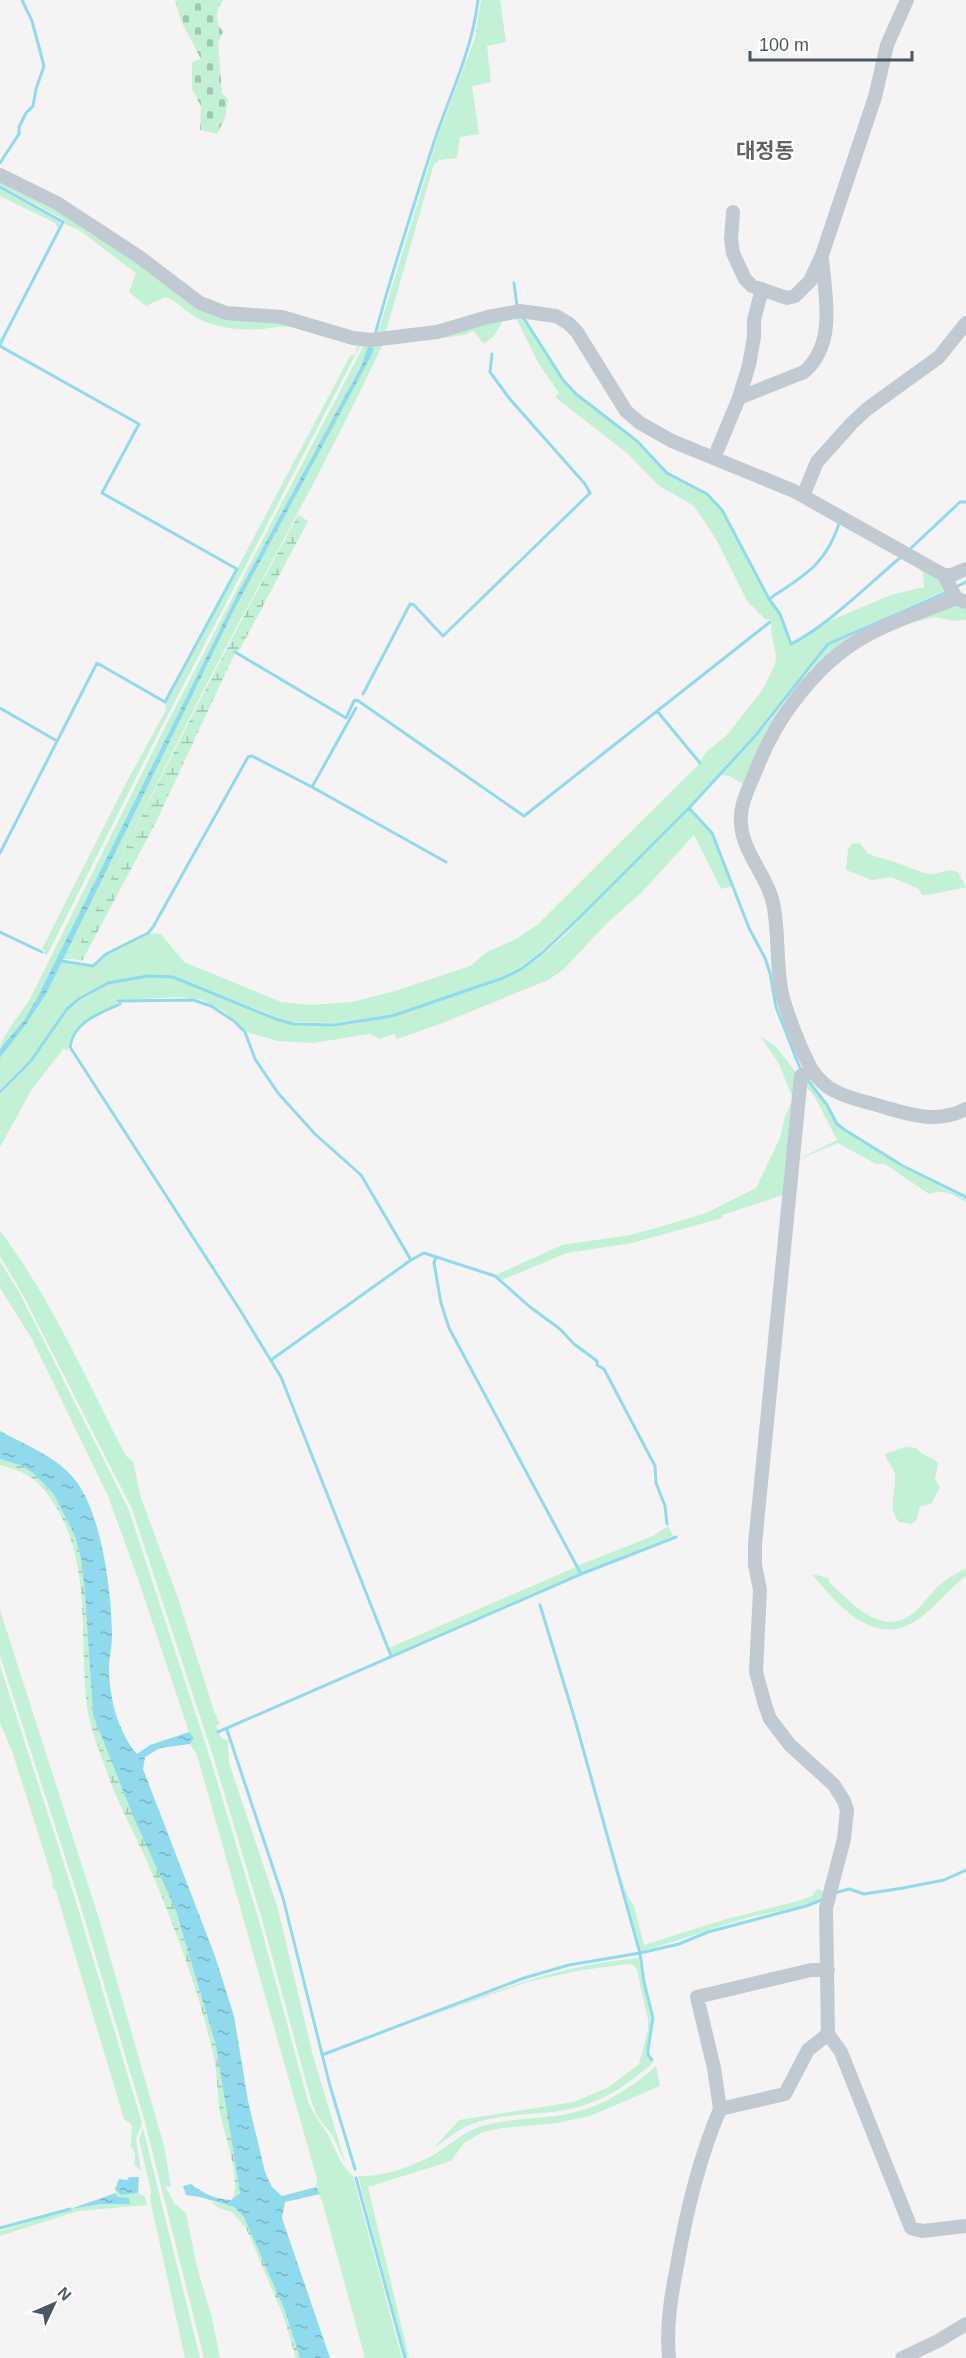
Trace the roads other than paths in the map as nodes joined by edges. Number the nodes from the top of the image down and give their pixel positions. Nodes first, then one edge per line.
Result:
1 (907, 0) edge
2 (0, 175) edge
3 (734, 212) dead end
4 (822, 255) junction
5 (762, 289) junction
6 (966, 322) edge
7 (739, 398) junction
8 (714, 458) junction
9 (803, 496) junction
10 (966, 569) edge
11 (944, 574) junction
12 (961, 600) edge
13 (812, 1070) junction
14 (966, 1109) edge
15 (828, 1970) junction
16 (828, 2034) junction
17 (720, 2109) junction
18 (966, 2226) edge
19 (966, 2324) edge
20 (669, 2358) edge
21 (902, 2358) edge

1 - 4 street
2 - 8 street
3 - 5 street
4 - 5 street
4 - 7 street
5 - 7 street
6 - 9 street
7 - 8 street
8 - 9 street
9 - 11 street
10 - 11 street
11 - 12 street
12 - 13 street
13 - 14 street
13 - 15 street
15 - 16 street
15 - 17 street
16 - 17 street
16 - 18 street
17 - 20 street
19 - 21 street

